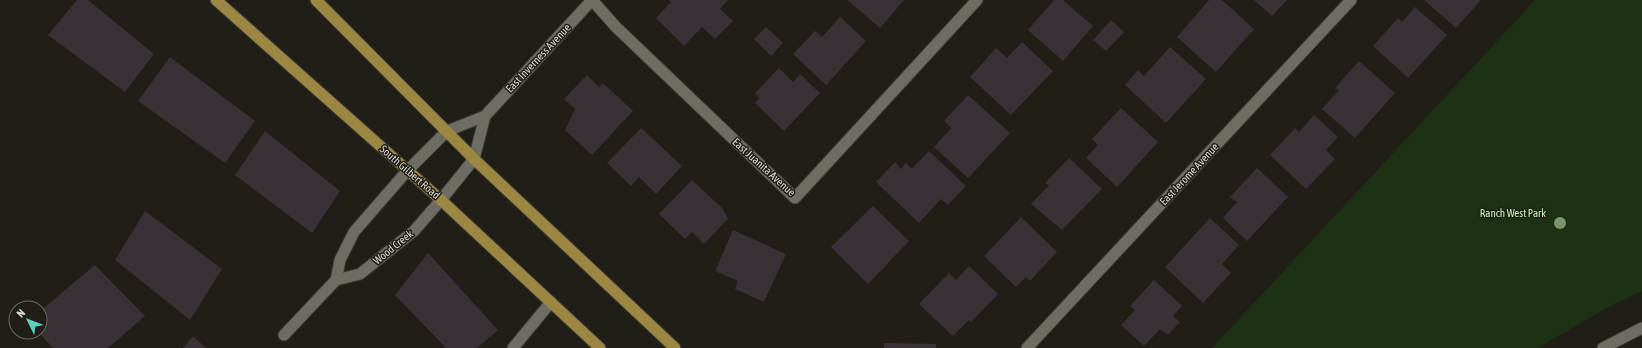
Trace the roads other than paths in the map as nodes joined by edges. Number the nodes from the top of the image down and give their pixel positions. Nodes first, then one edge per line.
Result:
1 (216, 0) edge
2 (316, 0) edge
3 (592, 0) edge
4 (977, 0) edge
5 (1350, 0) edge
6 (484, 116) junction
7 (447, 131) junction
8 (474, 159) junction
9 (407, 171) junction
10 (441, 200) junction
11 (336, 280) junction
12 (551, 302) junction
13 (1642, 328) edge
14 (284, 335) dead end
15 (513, 348) edge
16 (600, 348) edge
17 (676, 348) edge
18 (1027, 348) edge
19 (1602, 348) edge

1 - 9 main road, South Gilbert Road
2 - 7 main road
3 - 4 street, East Juanita Avenue
3 - 6 street, East Inverness Avenue
5 - 18 street, East Jerome Avenue
6 - 7 street, East Inverness Avenue
6 - 8 street, East Inverness Avenue
7 - 8 main road
7 - 9 street, East Inverness Avenue
8 - 10 street, East Inverness Avenue
8 - 17 main road
9 - 10 main road, South Gilbert Road
9 - 11 street
10 - 11 street, Wood Creek
10 - 12 main road, South Gilbert Road
11 - 14 street
12 - 15 street
12 - 16 main road, South Gilbert Road
13 - 19 street

